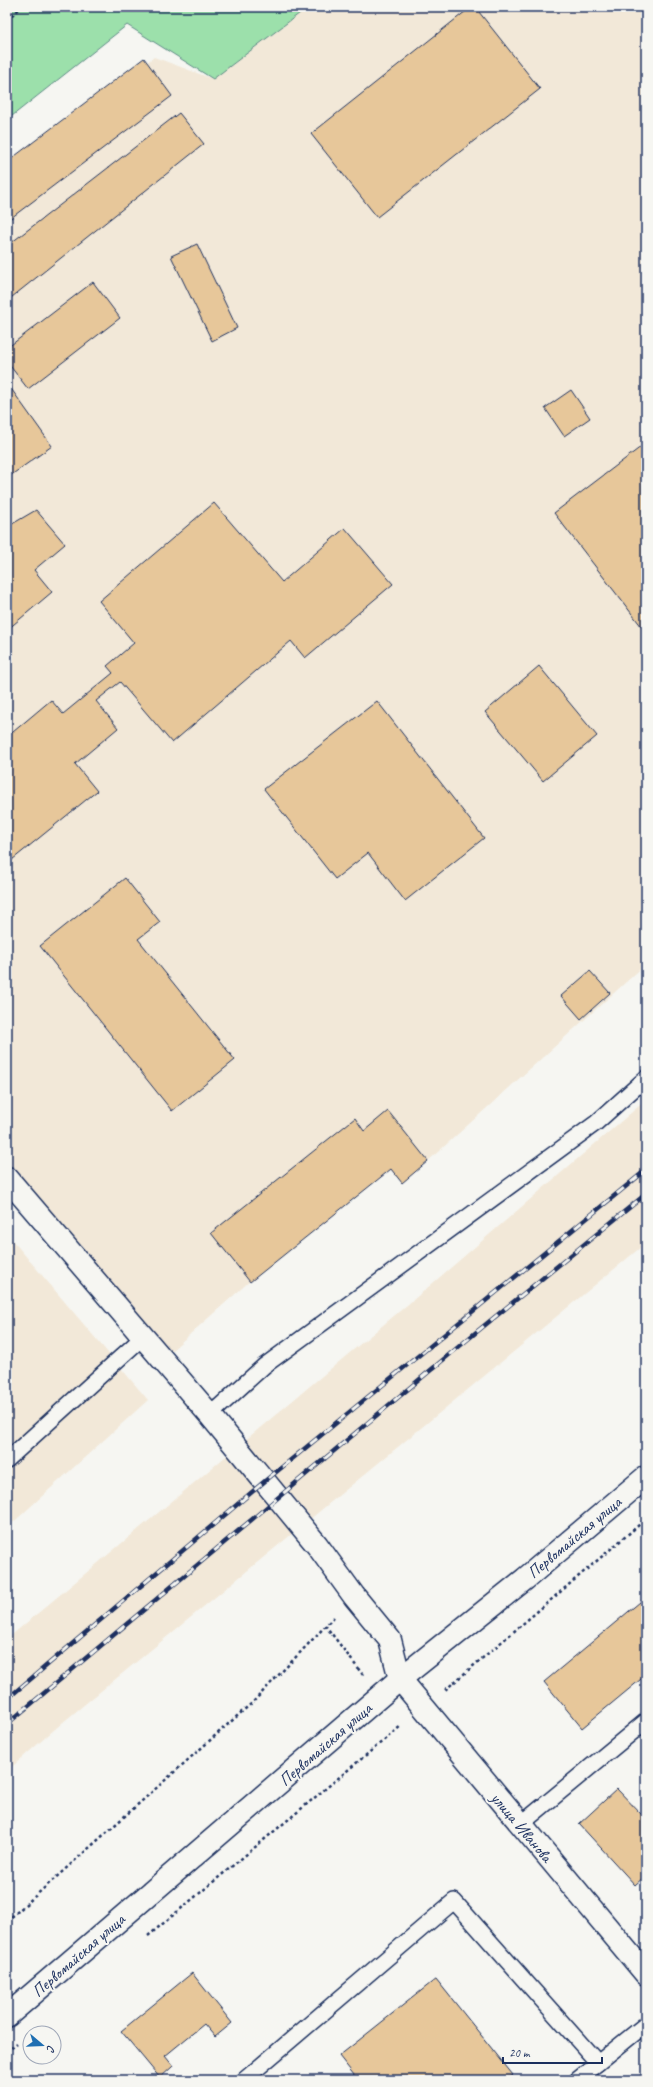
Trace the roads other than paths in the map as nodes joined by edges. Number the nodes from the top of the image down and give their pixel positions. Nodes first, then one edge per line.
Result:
1 (646, 1078) edge
2 (7, 1178) edge
3 (143, 1336) junction
4 (210, 1415) junction
5 (7, 1460) edge
6 (646, 1477) edge
7 (400, 1679) junction
8 (646, 1721) edge
9 (520, 1825) junction
10 (646, 1974) edge
11 (7, 2016) edge
12 (646, 2024) edge
13 (598, 2063) junction
14 (244, 2080) edge
15 (577, 2080) edge

1 - 4 lane
2 - 3 street
3 - 4 street
3 - 5 lane
4 - 7 street
6 - 7 street, Первомайская улица
7 - 9 street, улица Иванова
7 - 11 street, Первомайская улица
8 - 9 lane
9 - 10 street, улица Иванова
12 - 13 lane
13 - 14 lane
13 - 15 lane

